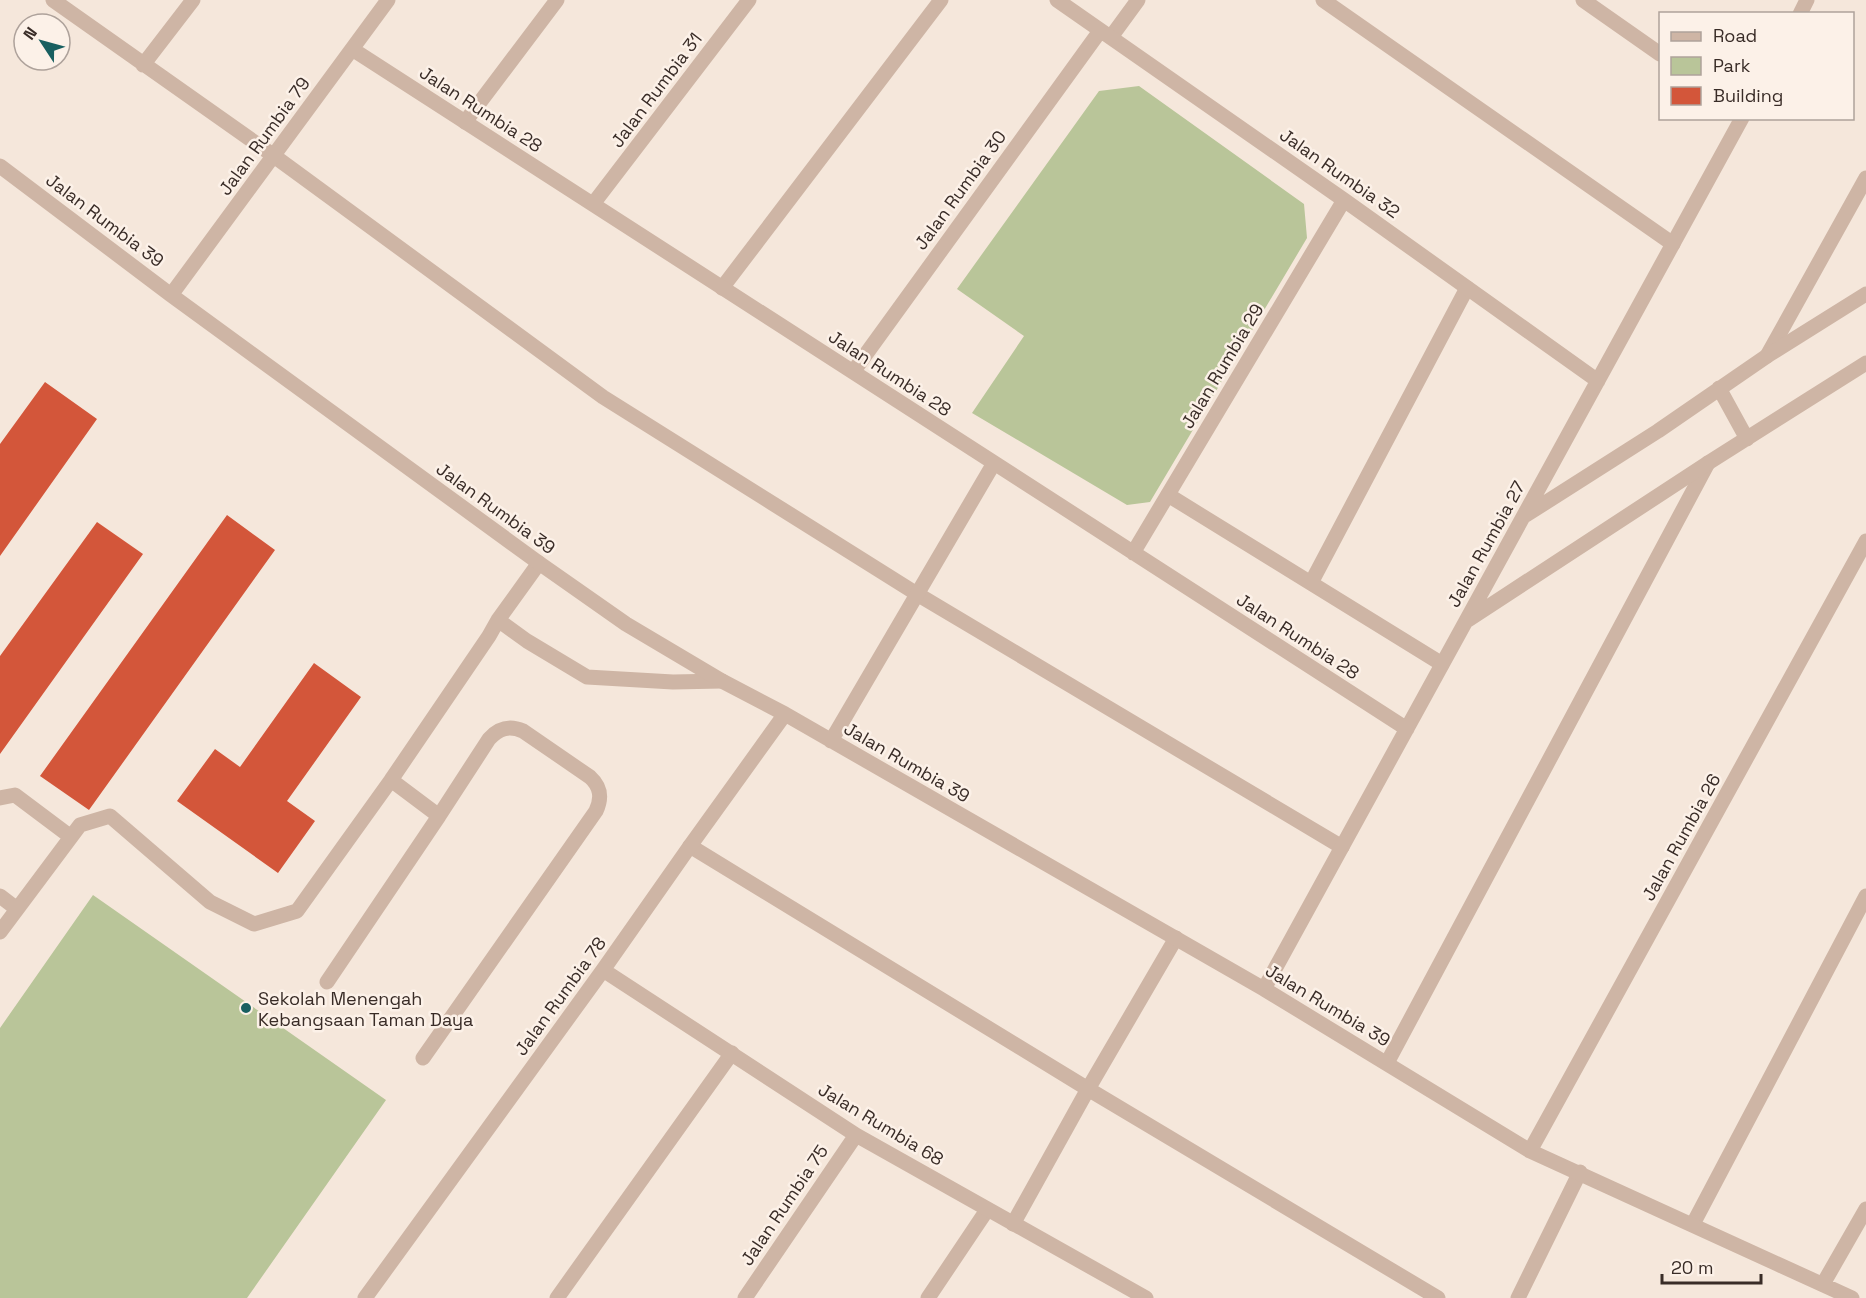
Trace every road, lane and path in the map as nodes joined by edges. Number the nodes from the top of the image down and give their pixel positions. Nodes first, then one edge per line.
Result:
1 (53, 0) edge
2 (193, 0) edge
3 (388, 0) edge
4 (557, 0) edge
5 (749, 0) edge
6 (941, 0) edge
7 (1057, 0) edge
8 (1138, 0) edge
9 (1323, 0) edge
10 (1583, 0) edge
11 (1105, 34) junction
12 (352, 49) junction
13 (1659, 53) edge
14 (143, 65) junction
15 (1741, 120) edge
16 (465, 122) junction
17 (273, 156) junction
18 (0, 166) edge
19 (1866, 178) edge
20 (1344, 200) junction
21 (593, 204) junction
22 (1673, 244) junction
23 (722, 288) junction
24 (1467, 288) junction
25 (1866, 294) edge
26 (171, 295) junction
27 (1767, 356) junction
28 (1866, 363) edge
29 (853, 372) junction
30 (1598, 381) junction
31 (1719, 388) junction
32 (1747, 439) junction
33 (994, 463) junction
34 (1708, 463) junction
35 (1168, 495) junction
36 (1523, 516) junction
37 (1866, 541) edge
38 (1133, 553) junction
39 (539, 563) junction
40 (1311, 583) junction
41 (917, 594) junction
42 (498, 620) junction
43 (1465, 622) junction
44 (1442, 664) junction
45 (722, 681) junction
46 (785, 714) junction
47 (1407, 729) junction
48 (831, 741) junction
49 (392, 780) junction
50 (0, 798) edge
51 (438, 816) junction
52 (71, 837) junction
53 (690, 846) junction
54 (1342, 847) junction
55 (0, 896) edge
56 (1866, 896) edge
57 (17, 909) junction
58 (0, 932) edge
59 (1176, 938) junction
60 (603, 970) junction
61 (327, 982) dead end
62 (1263, 989) junction
63 (732, 1053) junction
64 (423, 1058) dead end
65 (1387, 1064) junction
66 (1088, 1089) junction
67 (856, 1135) junction
68 (1530, 1151) junction
69 (1580, 1172) junction
70 (1866, 1209) edge
71 (987, 1210) junction
72 (1013, 1224) junction
73 (1693, 1224) junction
74 (1823, 1284) junction
75 (365, 1298) edge
76 (557, 1298) edge
77 (745, 1298) edge
78 (928, 1298) edge
79 (1146, 1298) edge
80 (1438, 1298) edge
81 (1518, 1298) edge
82 (1852, 1298) edge

1 - 14 street
2 - 14 street
3 - 12 street, Jalan Rumbia 79
4 - 16 street
5 - 21 street, Jalan Rumbia 31
6 - 23 street
7 - 11 street, Jalan Rumbia 32
8 - 11 street, Jalan Rumbia 30
9 - 22 street
10 - 13 street
11 - 20 street, Jalan Rumbia 32
11 - 29 street, Jalan Rumbia 30
12 - 16 street, Jalan Rumbia 28
12 - 17 street, Jalan Rumbia 79
14 - 17 street
15 - 22 street, Jalan Rumbia 27
16 - 21 street, Jalan Rumbia 28
17 - 26 street, Jalan Rumbia 79
17 - 41 street
18 - 26 street, Jalan Rumbia 39
19 - 27 street
20 - 24 street, Jalan Rumbia 32
20 - 35 street, Jalan Rumbia 29
21 - 23 street, Jalan Rumbia 28
22 - 30 street, Jalan Rumbia 27
23 - 29 street, Jalan Rumbia 28
24 - 30 street, Jalan Rumbia 32
24 - 40 street
25 - 27 street
26 - 39 street, Jalan Rumbia 39
27 - 31 street
28 - 32 street
29 - 33 street, Jalan Rumbia 28
30 - 36 street, Jalan Rumbia 27
31 - 32 street
31 - 36 street
32 - 34 street
33 - 38 street, Jalan Rumbia 28
33 - 41 street
34 - 43 street
34 - 65 street
35 - 38 street, Jalan Rumbia 29
35 - 40 street
36 - 43 street, Jalan Rumbia 27
37 - 68 street, Jalan Rumbia 26
38 - 47 street, Jalan Rumbia 28
39 - 42 street
39 - 45 street, Jalan Rumbia 39
40 - 44 street
41 - 48 street
41 - 54 street
42 - 45 street
42 - 49 street
43 - 44 street, Jalan Rumbia 27
44 - 47 street, Jalan Rumbia 27
45 - 46 street, Jalan Rumbia 39
46 - 48 street, Jalan Rumbia 39
46 - 53 street, Jalan Rumbia 78
47 - 54 street, Jalan Rumbia 27
48 - 59 street, Jalan Rumbia 39
49 - 51 street
49 - 52 street
50 - 52 street
51 - 61 street
51 - 64 street
52 - 57 street
53 - 60 street, Jalan Rumbia 78
53 - 66 street
54 - 62 street, Jalan Rumbia 27
55 - 57 street
56 - 73 street
57 - 58 street
59 - 62 street, Jalan Rumbia 39
59 - 66 street
60 - 63 street, Jalan Rumbia 68
60 - 75 street, Jalan Rumbia 78
62 - 65 street, Jalan Rumbia 39
63 - 67 street, Jalan Rumbia 68
63 - 76 street
65 - 68 street, Jalan Rumbia 39
66 - 72 street
66 - 80 street
67 - 71 street, Jalan Rumbia 68
67 - 77 street, Jalan Rumbia 75
68 - 69 street, Jalan Rumbia 39
69 - 73 street, Jalan Rumbia 39
69 - 81 street
70 - 74 street
71 - 72 street, Jalan Rumbia 68
71 - 78 street
72 - 79 street, Jalan Rumbia 68
73 - 74 street, Jalan Rumbia 39
74 - 82 street, Jalan Rumbia 39

